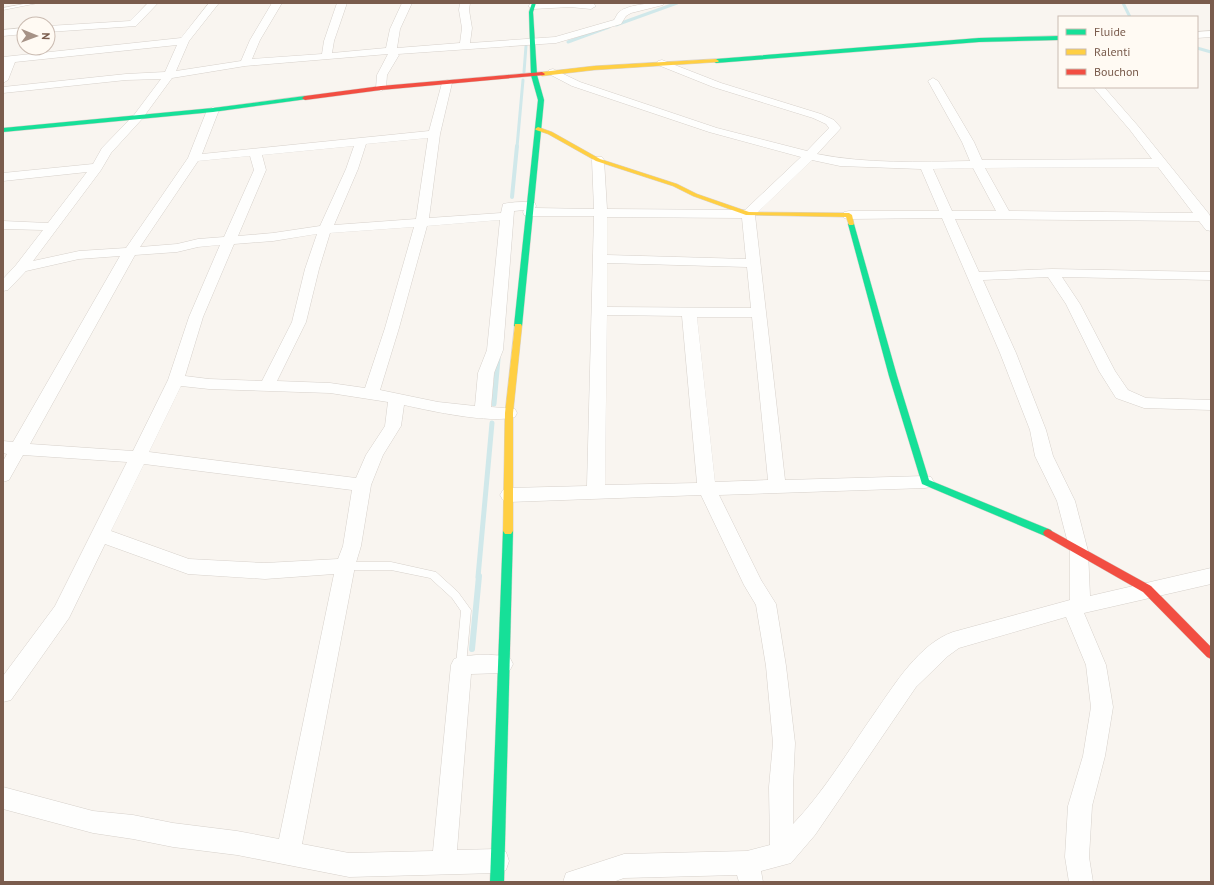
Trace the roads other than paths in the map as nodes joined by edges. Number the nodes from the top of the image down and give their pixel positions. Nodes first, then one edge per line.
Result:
1 (36, 3) edge
2 (153, 3) edge
3 (214, 3) edge
4 (278, 3) edge
5 (342, 3) edge
6 (407, 3) edge
7 (465, 3) edge
8 (571, 3) edge
9 (660, 3) edge
10 (534, 4) edge
11 (3, 9) edge
12 (593, 14) edge
13 (133, 24) junction
14 (56, 29) edge
15 (16, 32) edge
16 (3, 33) edge
17 (1211, 34) edge
18 (1198, 35) edge
19 (1058, 38) edge
20 (184, 41) junction
21 (532, 42) junction
22 (465, 46) junction
23 (114, 49) junction
24 (391, 51) junction
25 (327, 56) junction
26 (7, 60) edge
27 (245, 63) junction
28 (662, 63) junction
29 (552, 72) junction
30 (169, 75) junction
31 (534, 75) junction
32 (933, 81) dead end
33 (447, 83) junction
34 (381, 88) junction
35 (1099, 88) edge
36 (5, 90) edge
37 (213, 110) junction
38 (138, 117) junction
39 (538, 129) junction
40 (3, 130) edge
41 (434, 134) junction
42 (361, 142) junction
43 (255, 152) junction
44 (811, 156) junction
45 (194, 158) junction
46 (598, 160) junction
47 (1161, 163) junction
48 (977, 164) junction
49 (926, 166) junction
50 (97, 167) junction
51 (4, 179) edge
52 (530, 209) junction
53 (601, 213) junction
54 (748, 214) junction
55 (849, 215) junction
56 (947, 215) junction
57 (1005, 215) junction
58 (507, 216) junction
59 (422, 222) junction
60 (1207, 222) edge
61 (3, 225) edge
62 (50, 227) junction
63 (326, 229) junction
64 (230, 240) junction
65 (130, 251) junction
66 (599, 259) junction
67 (753, 263) junction
68 (21, 268) junction
69 (1052, 273) junction
70 (975, 276) junction
71 (1211, 276) edge
72 (3, 287) edge
73 (599, 311) junction
74 (689, 312) junction
75 (759, 313) junction
76 (176, 380) junction
77 (267, 386) junction
78 (371, 394) junction
79 (397, 398) junction
80 (1211, 405) edge
81 (482, 412) junction
82 (510, 413) junction
83 (11, 448) edge
84 (138, 457) junction
85 (3, 476) edge
86 (925, 482) junction
87 (362, 485) junction
88 (777, 486) junction
89 (707, 489) junction
90 (596, 493) junction
91 (509, 495) junction
92 (99, 534) junction
93 (1079, 551) junction
94 (346, 566) junction
95 (1211, 576) edge
96 (1147, 590) junction
97 (1076, 607) junction
98 (1211, 654) edge
99 (503, 664) junction
100 (461, 665) junction
101 (3, 693) edge
102 (3, 798) edge
103 (288, 853) junction
104 (782, 854) junction
105 (444, 863) junction
106 (497, 872) edge
107 (749, 872) edge
108 (575, 882) edge
109 (1081, 882) edge

1 - 11 lane
2 - 13 street
3 - 20 street
4 - 27 street
5 - 25 street
6 - 24 street
7 - 22 street
8 - 10 street
8 - 12 street
9 - 12 street
10 - 21 street
12 - 21 street
13 - 14 street
13 - 23 street
15 - 16 street
17 - 18 street
19 - 28 street
20 - 23 street
20 - 30 street
21 - 22 street
21 - 31 street
22 - 24 street
23 - 26 street
24 - 25 street
24 - 34 street
25 - 27 street
26 - 36 street
27 - 30 street
28 - 29 street
28 - 44 street
29 - 31 street
29 - 44 street
30 - 36 street
30 - 38 street
31 - 33 street
31 - 39 street
32 - 48 street
33 - 34 street
33 - 41 street
34 - 37 street
35 - 47 street
37 - 38 street
37 - 45 street
38 - 40 street
38 - 50 street
39 - 46 street
39 - 52 street
41 - 42 street
41 - 59 street
42 - 43 street
42 - 63 street
43 - 45 street
43 - 64 street
44 - 49 street
44 - 54 street
45 - 65 street
46 - 53 street
46 - 54 street
47 - 48 street
47 - 60 street
48 - 49 street
48 - 57 street
49 - 56 street
50 - 51 street
50 - 62 street
52 - 53 street
52 - 58 street
52 - 82 street
53 - 54 street
53 - 66 street
54 - 55 street
54 - 67 street
55 - 56 street
55 - 86 street
56 - 57 street
56 - 70 street
57 - 60 street
58 - 59 street
58 - 81 street
59 - 63 street
59 - 78 street
61 - 62 street
62 - 68 street
63 - 64 street
63 - 77 street
64 - 65 street
64 - 76 street
65 - 68 street
65 - 83 street
66 - 67 street
66 - 73 street
67 - 75 street
68 - 72 street
69 - 70 street
69 - 71 street
69 - 80 street
70 - 93 street
73 - 74 street
73 - 90 street
74 - 75 street
74 - 89 street
75 - 88 street
76 - 77 street
76 - 84 street
77 - 78 street
78 - 79 street
79 - 81 street
79 - 87 street
81 - 82 street
82 - 91 street
83 - 84 street
83 - 85 street
84 - 87 street
84 - 92 street
86 - 88 street
86 - 93 street
87 - 94 street
88 - 89 street
89 - 90 street
89 - 104 street
90 - 91 street
91 - 99 street
92 - 94 street
92 - 101 street
93 - 96 street
93 - 97 street
94 - 100 lane
94 - 103 street
95 - 96 street
96 - 97 street
96 - 98 street
97 - 104 street
97 - 109 street
99 - 100 street
99 - 106 street
100 - 105 street
102 - 103 street
103 - 105 street
104 - 107 street
105 - 106 street
107 - 108 street

